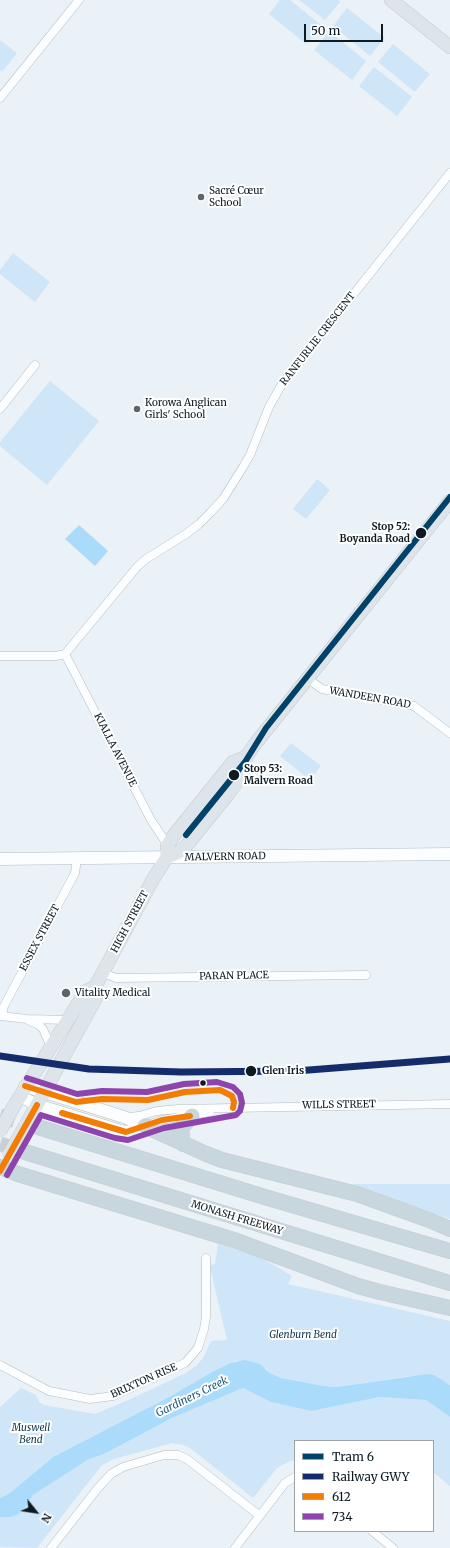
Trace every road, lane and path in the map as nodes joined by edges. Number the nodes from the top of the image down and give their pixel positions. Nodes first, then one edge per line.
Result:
1 (79, 0) edge
2 (398, 2) edge
3 (450, 47) edge
4 (0, 98) edge
5 (450, 172) edge
6 (35, 365) dead end
7 (0, 408) edge
8 (447, 510) edge
9 (65, 654) junction
10 (0, 656) edge
11 (308, 679) junction
12 (450, 733) edge
13 (167, 851) junction
14 (450, 854) edge
15 (0, 859) edge
16 (78, 859) junction
17 (103, 973) junction
18 (366, 975) dead end
19 (96, 987) junction
20 (1, 1016) edge
21 (27, 1019) junction
22 (69, 1020) junction
23 (51, 1047) junction
24 (44, 1092) junction
25 (20, 1096) junction
26 (450, 1104) edge
27 (35, 1108) junction
28 (229, 1109) junction
29 (192, 1116) junction
30 (124, 1117) junction
31 (145, 1126) junction
32 (38, 1127) tunnel mouth
33 (0, 1131) edge
34 (183, 1144) junction
35 (24, 1152) tunnel mouth
36 (2, 1166) edge
37 (450, 1229) edge
38 (450, 1251) edge
39 (206, 1258) dead end
40 (450, 1283) edge
41 (450, 1308) edge
42 (0, 1365) edge
43 (292, 1478) edge
44 (260, 1516) junction
45 (373, 1532) edge
46 (51, 1548) edge
47 (235, 1548) edge
48 (394, 1548) edge

1 - 4 street
2 - 3 main road
5 - 9 street, RANFURLIE CRESCENT
6 - 7 street
8 - 11 main road, HIGH STREET
9 - 10 street
9 - 13 street, KIALLA AVENUE
11 - 12 street, WANDEEN ROAD
11 - 13 main road, HIGH STREET
13 - 14 main road, MALVERN ROAD
13 - 16 main road, MALVERN ROAD
13 - 17 main road, HIGH STREET
15 - 16 main road, MALVERN ROAD
16 - 20 street, ESSEX STREET
17 - 18 street, PARAN PLACE
17 - 19 main road, HIGH STREET
19 - 22 main road, HIGH STREET
19 - 24 main road, HIGH STREET
20 - 21 street, ESSEX STREET
21 - 22 street, ESSEX STREET
21 - 23 street, ESSEX STREET
22 - 23 main road, HIGH STREET
23 - 25 main road, HIGH STREET
24 - 25 main road, WILLS STREET
24 - 27 main road, HIGH STREET
24 - 30 main road, WILLS STREET
25 - 27 main road, WILLS STREET
25 - 33 main road, HIGH STREET, bridge
26 - 28 street, WILLS STREET
27 - 31 main road, WILLS STREET
27 - 36 main road, HIGH STREET, bridge
28 - 29 street, WILLS STREET
28 - 30 street, WILLS STREET
29 - 31 street, WILLS STREET
29 - 34 highway
30 - 31 main road, WILLS STREET
31 - 34 highway
32 - 38 highway
34 - 37 highway
35 - 40 highway, MONASH FREEWAY
36 - 41 highway
39 - 42 street, BRIXTON RISE
43 - 44 street
44 - 46 street
44 - 47 street
45 - 48 street

